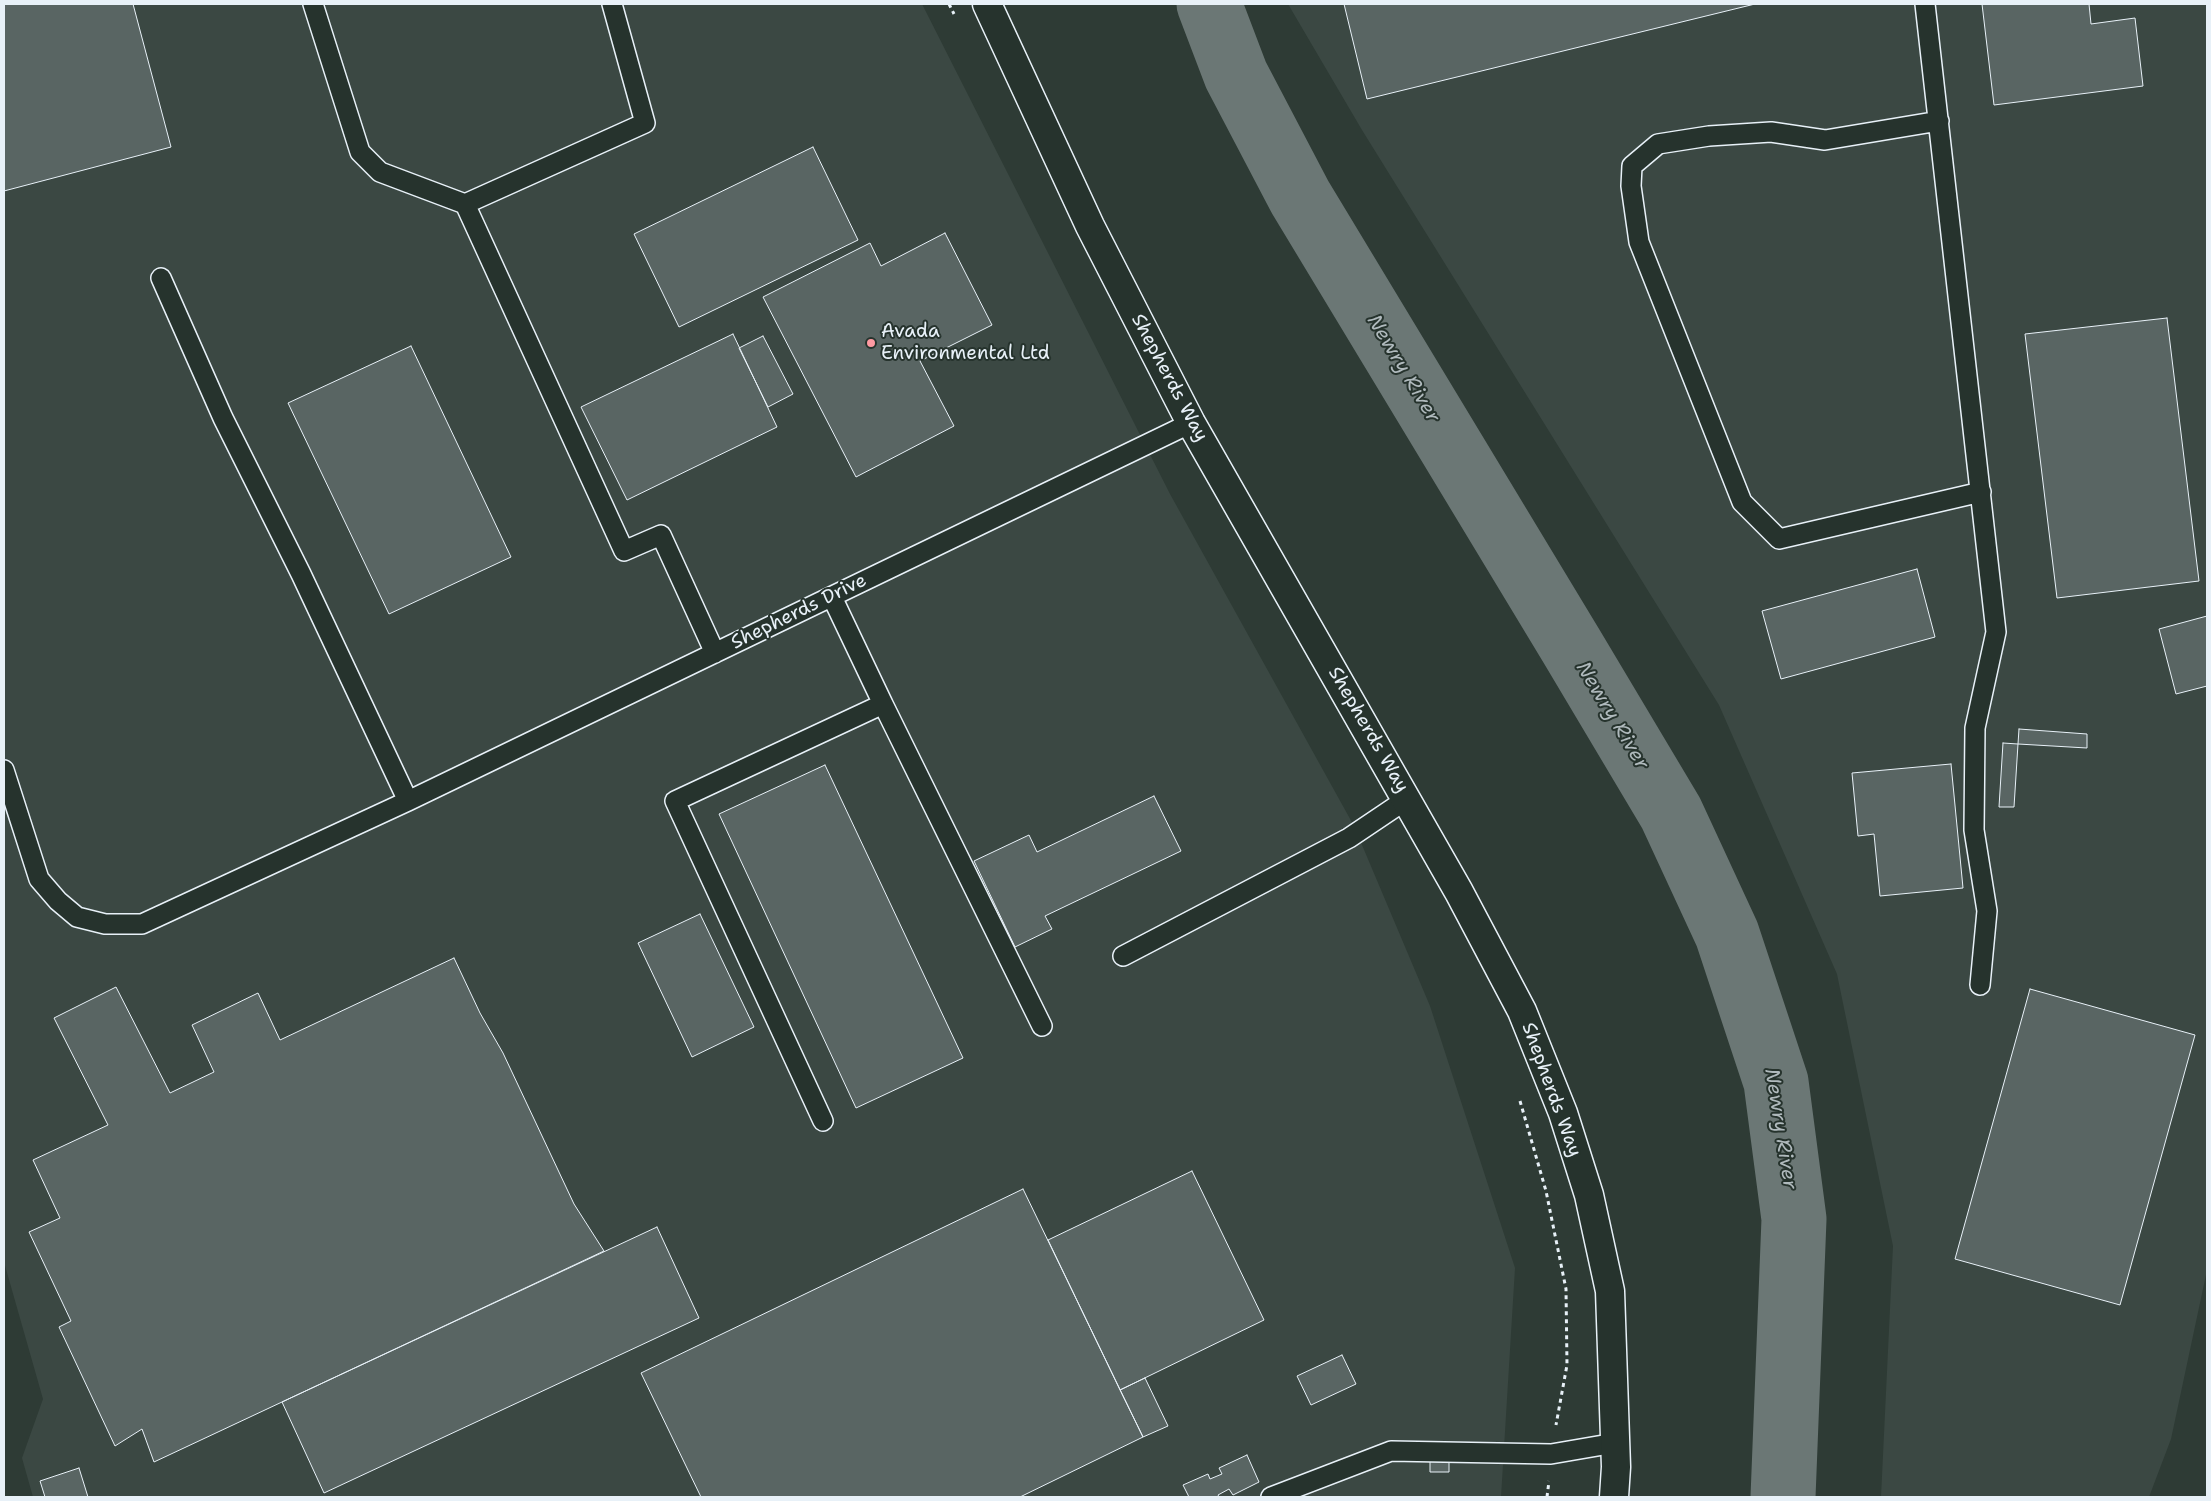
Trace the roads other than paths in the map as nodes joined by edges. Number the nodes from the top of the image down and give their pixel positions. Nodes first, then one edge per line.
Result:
1 (313, 4) edge
2 (612, 4) edge
3 (987, 4) edge
4 (1926, 4) edge
5 (1939, 121) junction
6 (465, 204) junction
7 (161, 278) dead end
8 (1191, 423) junction
9 (1980, 492) junction
10 (832, 597) junction
11 (715, 653) junction
12 (882, 704) junction
13 (4, 770) edge
14 (1407, 799) junction
15 (408, 801) junction
16 (1123, 956) dead end
17 (1980, 985) dead end
18 (1042, 1026) dead end
19 (824, 1120) dead end
20 (1615, 1443) junction
21 (1272, 1497) edge
22 (1614, 1497) edge

1 - 6 lane
2 - 6 lane
3 - 8 street, Shepherds Way
4 - 5 lane
5 - 9 lane
5 - 9 lane
6 - 11 lane
7 - 15 lane
8 - 10 lane, Shepherds Drive
8 - 14 street, Shepherds Way
9 - 17 lane
10 - 11 lane, Shepherds Drive
10 - 12 lane
11 - 15 lane, Shepherds Drive
12 - 18 lane
12 - 19 lane
13 - 15 lane, Shepherds Drive
14 - 16 lane
14 - 20 street, Shepherds Way
20 - 21 lane
20 - 22 street, Shepherds Way

